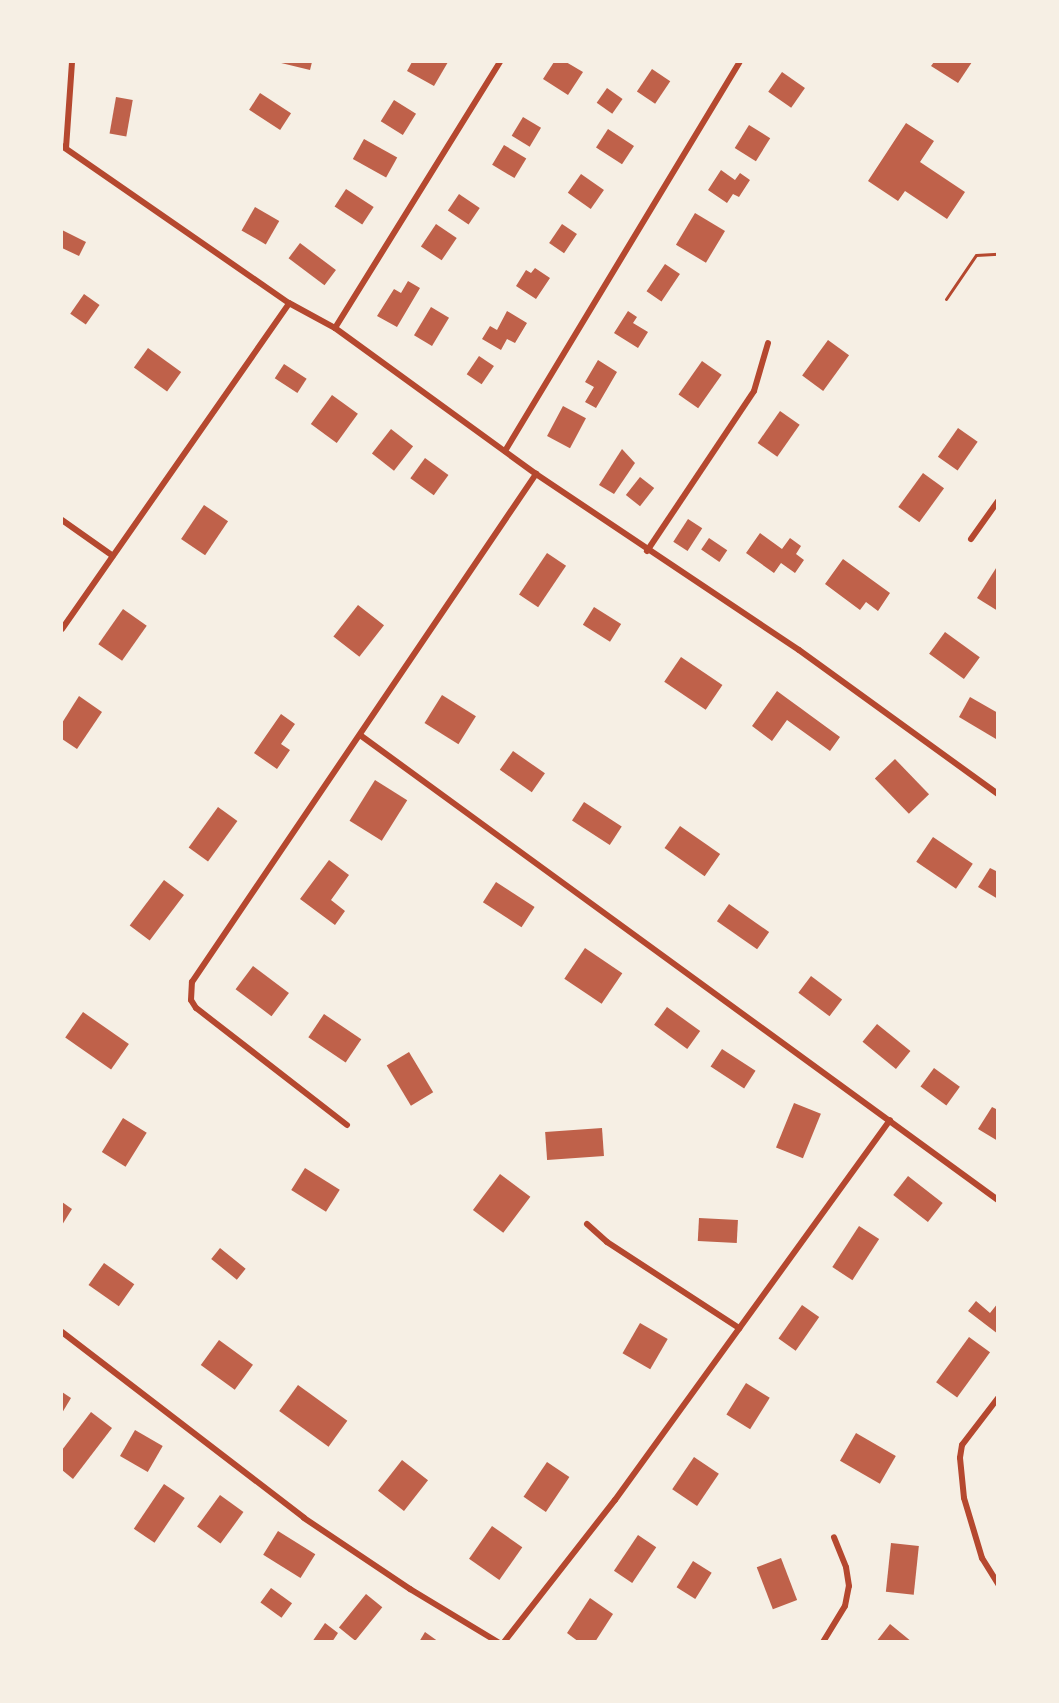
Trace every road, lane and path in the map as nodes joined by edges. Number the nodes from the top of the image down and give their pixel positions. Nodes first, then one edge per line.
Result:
1 (72, 62) edge
2 (500, 62) edge
3 (740, 62) edge
4 (64, 147) edge
5 (998, 254) edge
6 (946, 298) dead end
7 (289, 303) junction
8 (335, 328) junction
9 (768, 343) dead end
10 (505, 451) junction
11 (536, 474) junction
12 (998, 501) edge
13 (62, 520) edge
14 (971, 539) dead end
15 (647, 550) junction
16 (113, 556) junction
17 (62, 629) edge
18 (360, 735) junction
19 (998, 794) edge
20 (890, 1120) junction
21 (347, 1125) dead end
22 (998, 1200) edge
23 (587, 1224) dead end
24 (739, 1328) junction
25 (62, 1332) edge
26 (998, 1398) edge
27 (834, 1537) dead end
28 (998, 1584) edge
29 (498, 1641) edge
30 (504, 1641) edge
31 (823, 1641) edge

1 - 4 street
2 - 8 street
3 - 10 street
4 - 7 street
5 - 6 lane
7 - 8 street
7 - 16 street
8 - 10 street
9 - 15 street
10 - 11 street
11 - 15 street
11 - 18 street
12 - 14 street
13 - 16 street
15 - 19 street
16 - 17 street
18 - 20 street
18 - 21 street
20 - 22 street
20 - 24 street
23 - 24 street
24 - 30 street
25 - 29 street
26 - 28 street
27 - 31 street

